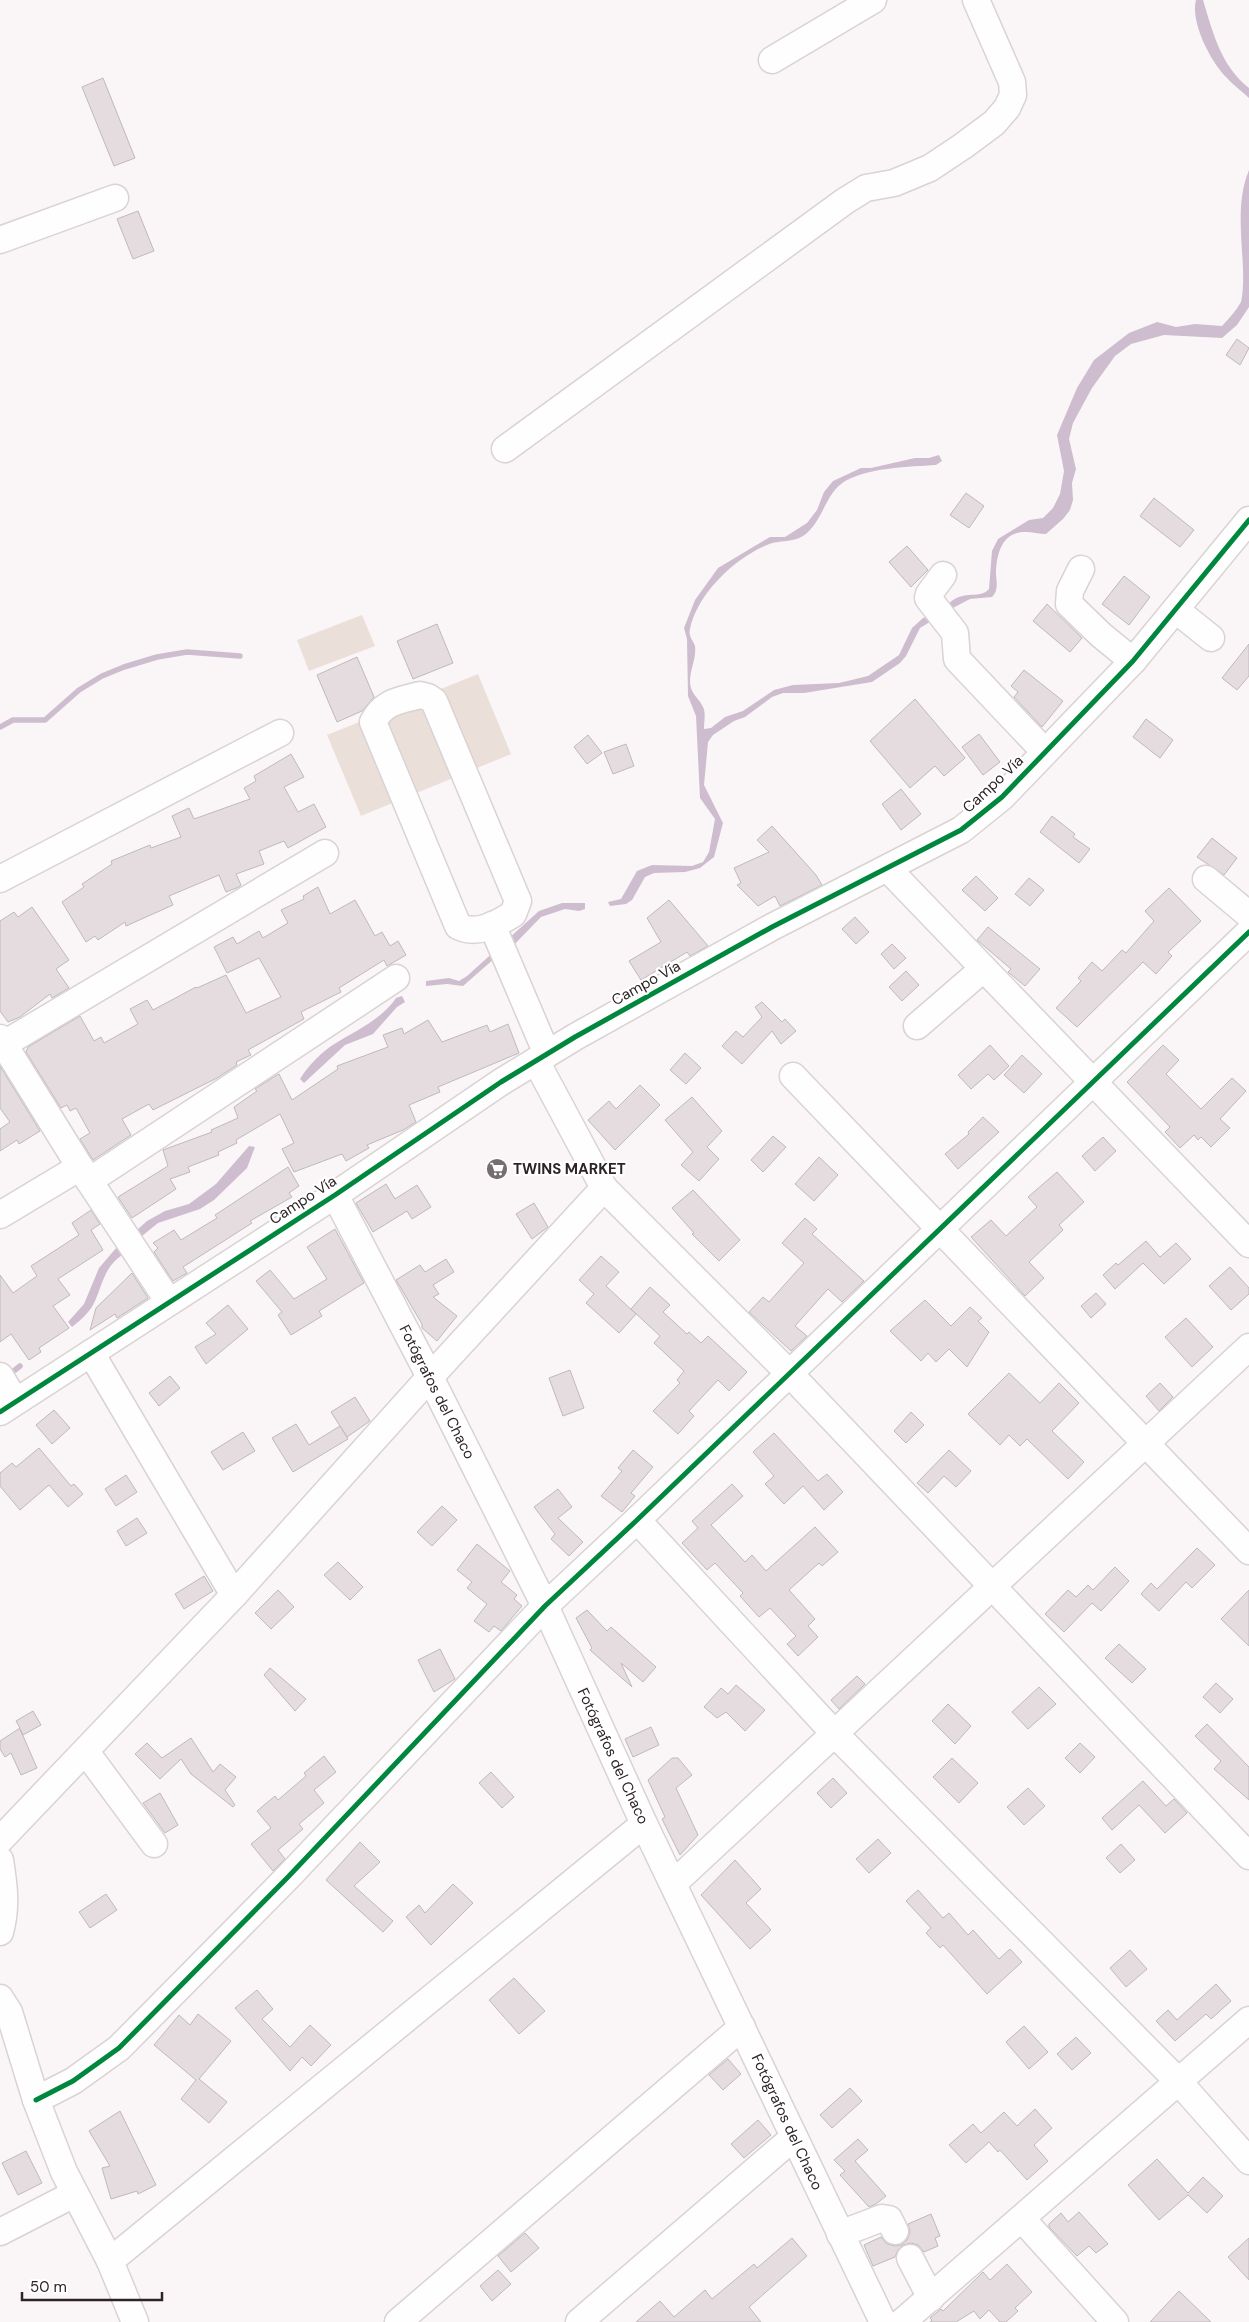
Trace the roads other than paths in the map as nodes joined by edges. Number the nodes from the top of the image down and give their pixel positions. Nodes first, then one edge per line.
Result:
1 (873, 0) edge
2 (976, 0) edge
3 (772, 60) dead end
4 (115, 198) dead end
5 (0, 240) edge
6 (505, 449) dead end
7 (1249, 520) edge
8 (1082, 569) dead end
9 (943, 575) dead end
10 (1176, 610) junction
11 (1211, 638) dead end
12 (1133, 661) junction
13 (280, 733) dead end
14 (1045, 752) junction
15 (325, 853) dead end
16 (888, 868) junction
17 (0, 879) edge
18 (1206, 879) dead end
19 (492, 925) junction
20 (1248, 931) edge
21 (983, 968) junction
22 (396, 978) dead end
23 (917, 1026) dead end
24 (2, 1041) edge
25 (542, 1057) junction
26 (793, 1076) dead end
27 (1093, 1082) junction
28 (84, 1174) junction
29 (604, 1188) junction
30 (335, 1195) junction
31 (0, 1215) edge
32 (940, 1229) junction
33 (1249, 1244) edge
34 (169, 1302) junction
35 (1249, 1347) edge
36 (91, 1353) junction
37 (789, 1373) junction
38 (0, 1376) edge
39 (430, 1377) junction
40 (8, 1407) edge
41 (1146, 1444) junction
42 (637, 1520) junction
43 (1249, 1551) edge
44 (992, 1586) junction
45 (234, 1595) junction
46 (545, 1606) junction
47 (835, 1734) junction
48 (86, 1752) junction
49 (644, 1824) junction
50 (0, 1840) edge
51 (154, 1844) dead end
52 (1249, 1856) edge
53 (0, 1860) edge
54 (674, 1883) junction
55 (0, 1932) edge
56 (0, 1998) edge
57 (1249, 2020) edge
58 (742, 2027) junction
59 (1178, 2081) junction
60 (36, 2100) junction
61 (794, 2137) junction
62 (1249, 2161) edge
63 (74, 2194) junction
64 (1022, 2219) junction
65 (895, 2231) dead end
66 (0, 2232) edge
67 (840, 2234) junction
68 (910, 2258) dead end
69 (110, 2261) junction
70 (930, 2298) junction
71 (135, 2322) edge
72 (398, 2322) edge
73 (579, 2322) edge
74 (883, 2322) edge
75 (902, 2322) edge
76 (1115, 2322) edge

1 - 3 street
2 - 6 street
4 - 5 street
7 - 10 street, Campo Vía
8 - 12 street
9 - 14 street
10 - 11 street
10 - 12 street, Campo Vía
12 - 14 street, Campo Vía
13 - 17 street
14 - 16 street, Campo Vía
15 - 24 street
16 - 21 street
16 - 25 street, Campo Vía
18 - 20 street
19 - 19 street
19 - 25 street
20 - 27 street
21 - 23 street
21 - 27 street
22 - 28 street
24 - 28 street
25 - 29 street
25 - 30 street, Campo Vía
26 - 32 street
27 - 32 street
27 - 33 street
28 - 31 street
28 - 34 street
29 - 37 street
29 - 39 street
30 - 34 street, Campo Vía
30 - 39 street, Fotógrafos del Chaco
32 - 37 street
32 - 41 street
34 - 36 street, Campo Vía
35 - 41 street
36 - 40 street, Campo Vía
36 - 45 street
37 - 42 street
37 - 44 street
38 - 40 street
39 - 45 street
39 - 46 street, Fotógrafos del Chaco
41 - 43 street
41 - 44 street
42 - 46 street
42 - 47 street
44 - 47 street
44 - 52 street
45 - 48 street
46 - 49 street, Fotógrafos del Chaco
46 - 60 street
47 - 54 street
47 - 59 street
48 - 50 street
48 - 51 street
49 - 54 street, Fotógrafos del Chaco
49 - 69 street
53 - 55 street
54 - 58 street, Fotógrafos del Chaco
56 - 60 street
57 - 59 street
58 - 61 street, Fotógrafos del Chaco
58 - 72 street
59 - 62 street
59 - 64 street
60 - 63 street
61 - 67 street, Fotógrafos del Chaco
61 - 73 street
63 - 66 street
63 - 69 street
64 - 70 street
64 - 76 street
65 - 67 street
67 - 74 street, Fotógrafos del Chaco
68 - 70 street
69 - 71 street
70 - 75 street

